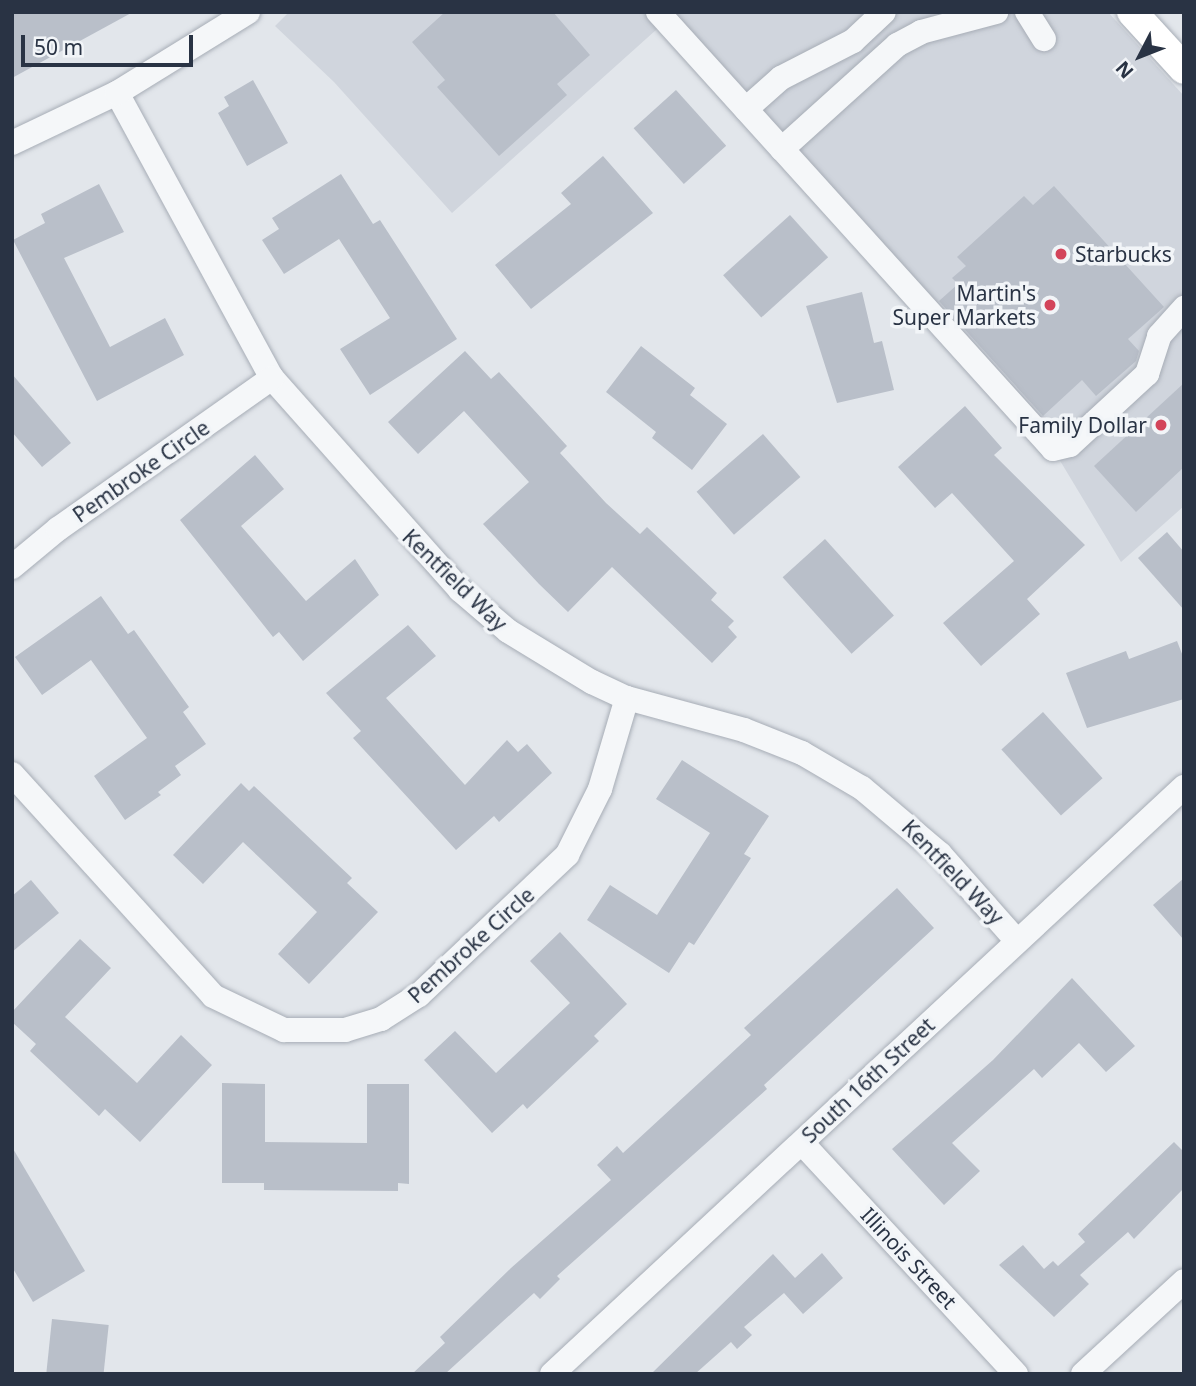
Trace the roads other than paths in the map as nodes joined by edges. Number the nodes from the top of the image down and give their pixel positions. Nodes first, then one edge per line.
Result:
1 (248, 12) edge
2 (658, 12) edge
3 (884, 12) edge
4 (996, 12) edge
5 (1027, 12) edge
6 (1132, 12) edge
7 (1044, 39) dead end
8 (1184, 69) edge
9 (117, 93) junction
10 (746, 109) junction
11 (12, 143) edge
12 (782, 149) junction
13 (1184, 308) edge
14 (272, 379) junction
15 (12, 567) edge
16 (627, 698) junction
17 (12, 774) edge
18 (1184, 787) edge
19 (1016, 940) junction
20 (802, 1143) junction
21 (1184, 1281) edge
22 (552, 1374) edge
23 (1016, 1374) edge
24 (1083, 1374) edge

1 - 9 street
2 - 10 street
3 - 10 street
4 - 12 street
5 - 7 street
6 - 8 main road
9 - 11 street
9 - 14 street, Kentfield Way
10 - 12 street
12 - 13 street
14 - 15 street, Pembroke Circle
14 - 16 street, Kentfield Way
16 - 17 street, Pembroke Circle
16 - 19 street, Kentfield Way
18 - 19 street, South 16th Street
19 - 20 street, South 16th Street
20 - 22 street, South 16th Street
20 - 23 street, Illinois Street
21 - 24 street

